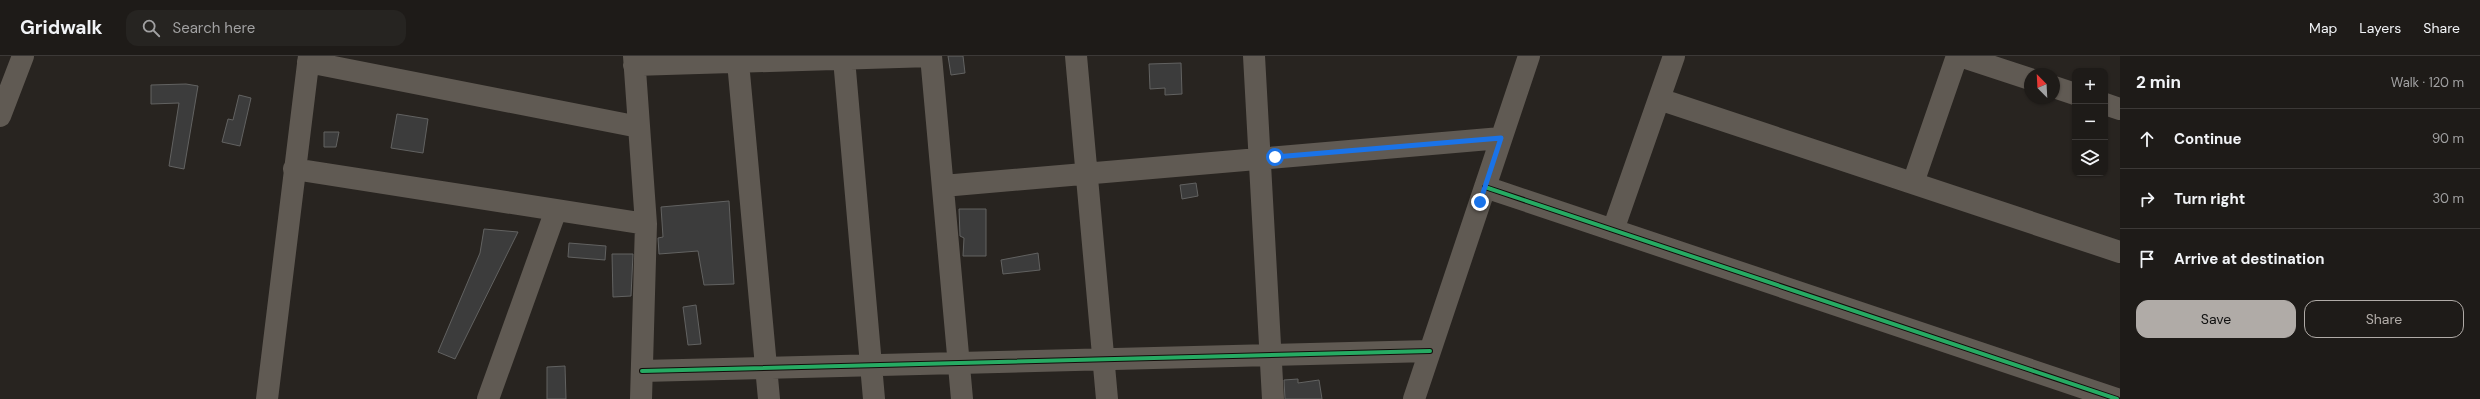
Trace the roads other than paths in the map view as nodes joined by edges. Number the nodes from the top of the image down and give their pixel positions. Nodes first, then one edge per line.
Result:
1 (23, 56) edge
2 (931, 56) edge
3 (1076, 56) edge
4 (1254, 56) edge
5 (1529, 56) edge
6 (1674, 56) edge
7 (1958, 56) edge
8 (308, 59) edge
9 (844, 59) junction
10 (634, 60) edge
11 (738, 62) junction
12 (2024, 77) edge
13 (2060, 89) edge
14 (2072, 93) edge
15 (1659, 98) junction
16 (2108, 105) edge
17 (2, 107) edge
18 (2120, 109) edge
19 (639, 127) junction
20 (1501, 138) junction
21 (1260, 158) junction
22 (294, 169) junction
23 (1086, 174) junction
24 (1913, 183) junction
25 (943, 186) junction
26 (1485, 187) junction
27 (556, 210) junction
28 (646, 224) junction
29 (1613, 230) junction
30 (2120, 252) edge
31 (1430, 352) junction
32 (1271, 355) junction
33 (1104, 360) junction
34 (959, 363) junction
35 (871, 366) junction
36 (766, 368) junction
37 (642, 372) junction
38 (2078, 393) edge
39 (273, 396) edge
40 (2119, 398) edge
41 (488, 399) edge
42 (641, 399) edge
43 (769, 399) edge
44 (874, 399) edge
45 (962, 399) edge
46 (1107, 399) edge
47 (1273, 399) edge
48 (1414, 399) edge

1 - 17 street
2 - 9 street
2 - 25 street
3 - 23 street
4 - 21 street
5 - 20 street
6 - 15 street
7 - 12 street
7 - 24 street
8 - 19 street
8 - 22 street
9 - 11 street
9 - 35 street
10 - 11 street
10 - 19 street
11 - 36 street
13 - 14 street
15 - 24 street
15 - 29 street
16 - 18 street
19 - 28 street
20 - 21 street
20 - 26 street
21 - 23 street
21 - 32 street
22 - 27 street
22 - 39 street
23 - 25 street
23 - 33 street
24 - 30 street
25 - 34 street
26 - 29 street
26 - 31 street
27 - 28 street
27 - 41 street
28 - 37 street
29 - 38 street
31 - 32 street
31 - 48 street
32 - 33 street
32 - 47 street
33 - 34 street
33 - 46 street
34 - 35 street
34 - 45 street
35 - 36 street
35 - 44 street
36 - 37 street
36 - 43 street
37 - 42 street
38 - 40 street

